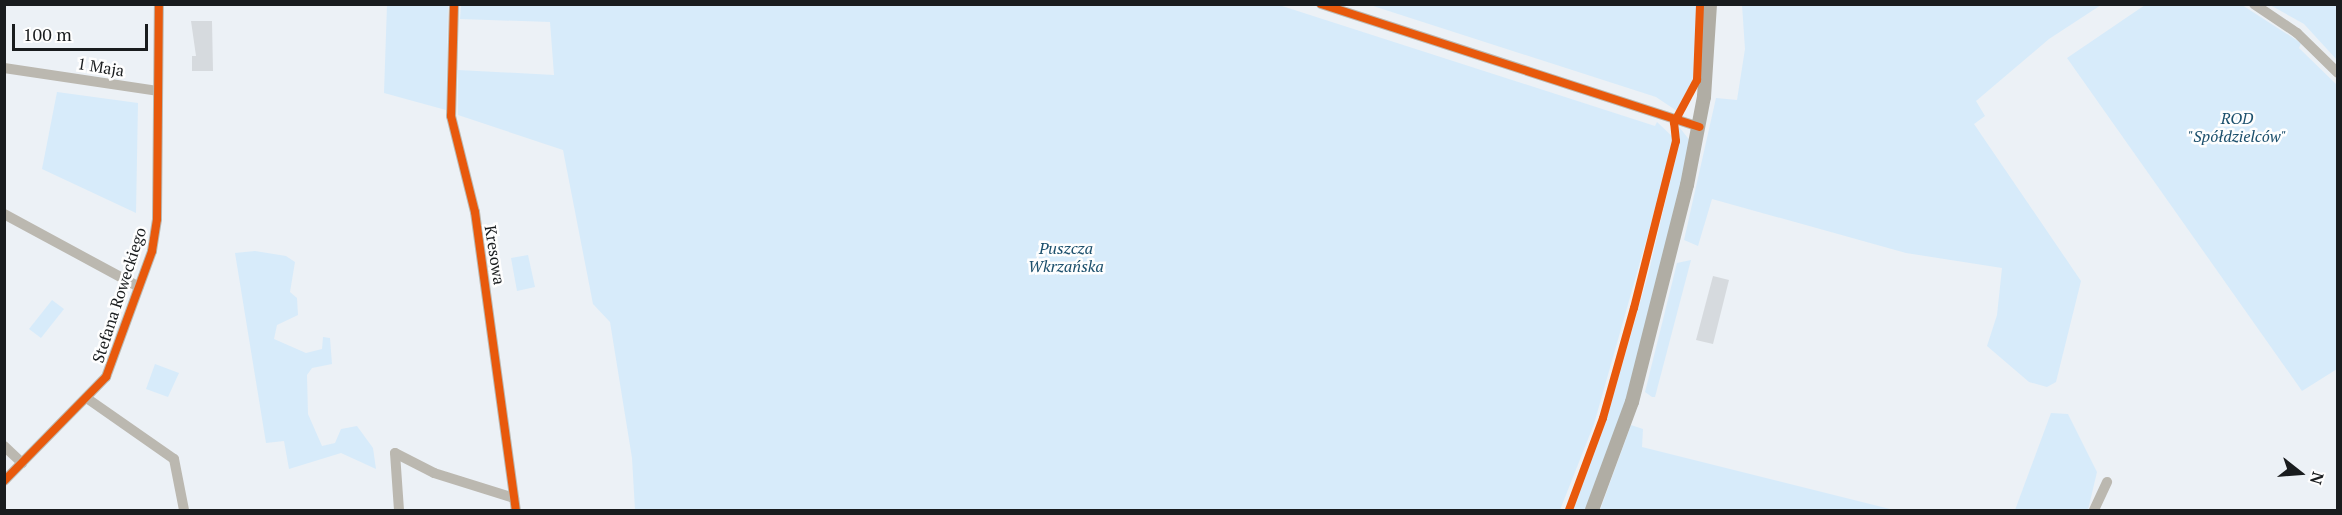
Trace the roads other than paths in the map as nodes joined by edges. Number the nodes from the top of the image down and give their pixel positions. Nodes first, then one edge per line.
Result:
1 (159, 4) edge
2 (454, 4) edge
3 (1321, 4) edge
4 (1710, 4) edge
5 (2254, 4) edge
6 (4, 68) edge
7 (2337, 73) edge
8 (157, 91) junction
9 (1700, 126) junction
10 (4, 214) edge
11 (139, 288) junction
12 (88, 399) junction
13 (4, 446) edge
14 (22, 463) junction
15 (4, 481) edge
16 (2107, 482) dead end
17 (514, 498) junction
18 (184, 510) edge
19 (399, 510) edge
20 (516, 510) edge
21 (1592, 510) edge
22 (2094, 510) edge

1 - 8 street, Stefana Roweckiego
2 - 17 street, Kresowa
3 - 9 street
4 - 9 main road
5 - 7 street
6 - 8 street, 1 Maja
8 - 11 street, Stefana Roweckiego
9 - 21 main road
10 - 11 street
11 - 12 street, Stefana Roweckiego
12 - 14 street, Stefana Roweckiego
12 - 18 street
13 - 14 street
14 - 15 street, Stefana Roweckiego
16 - 22 street
17 - 19 street
17 - 20 street, Kresowa

